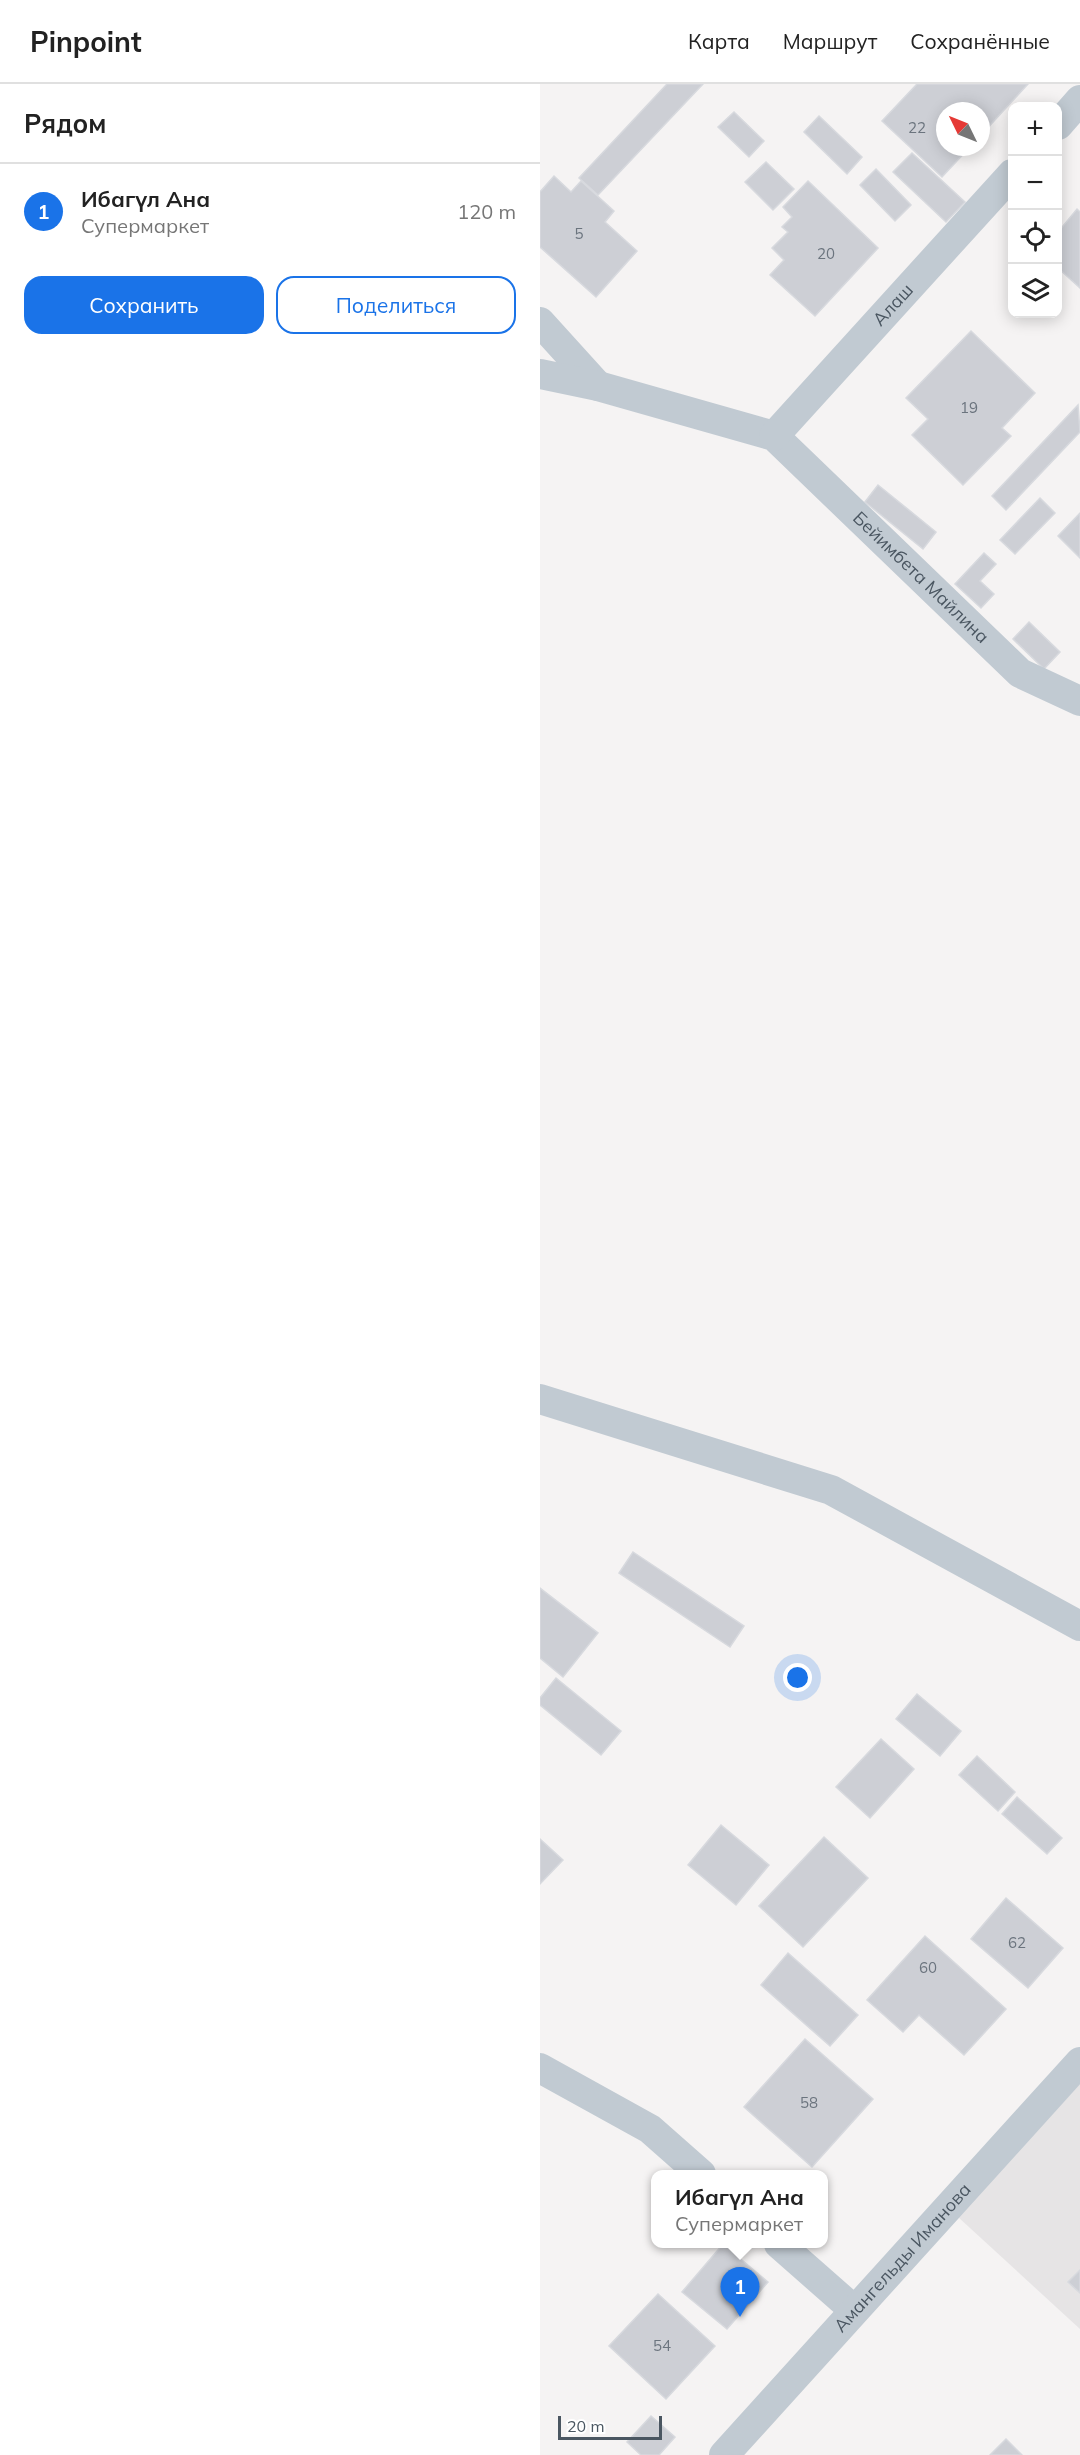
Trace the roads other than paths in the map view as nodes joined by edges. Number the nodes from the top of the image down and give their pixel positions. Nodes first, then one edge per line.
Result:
1 (1080, 100) edge
2 (1062, 120) edge
3 (1008, 178) edge
4 (540, 322) edge
5 (540, 374) edge
6 (598, 386) junction
7 (774, 436) junction
8 (1080, 701) edge
9 (540, 1399) edge
10 (1080, 1626) edge
11 (1080, 2062) edge
12 (540, 2068) edge
13 (695, 2170) edge
14 (784, 2248) edge
15 (854, 2310) junction
16 (724, 2455) edge

1 - 2 street
3 - 7 street, Алаш
4 - 6 street
5 - 6 street
6 - 7 street
7 - 8 street, Бейимбета Майлина
9 - 10 street
11 - 15 street, Амангельды Иманова
12 - 13 street
14 - 15 street
15 - 16 street, Амангельды Иманова

